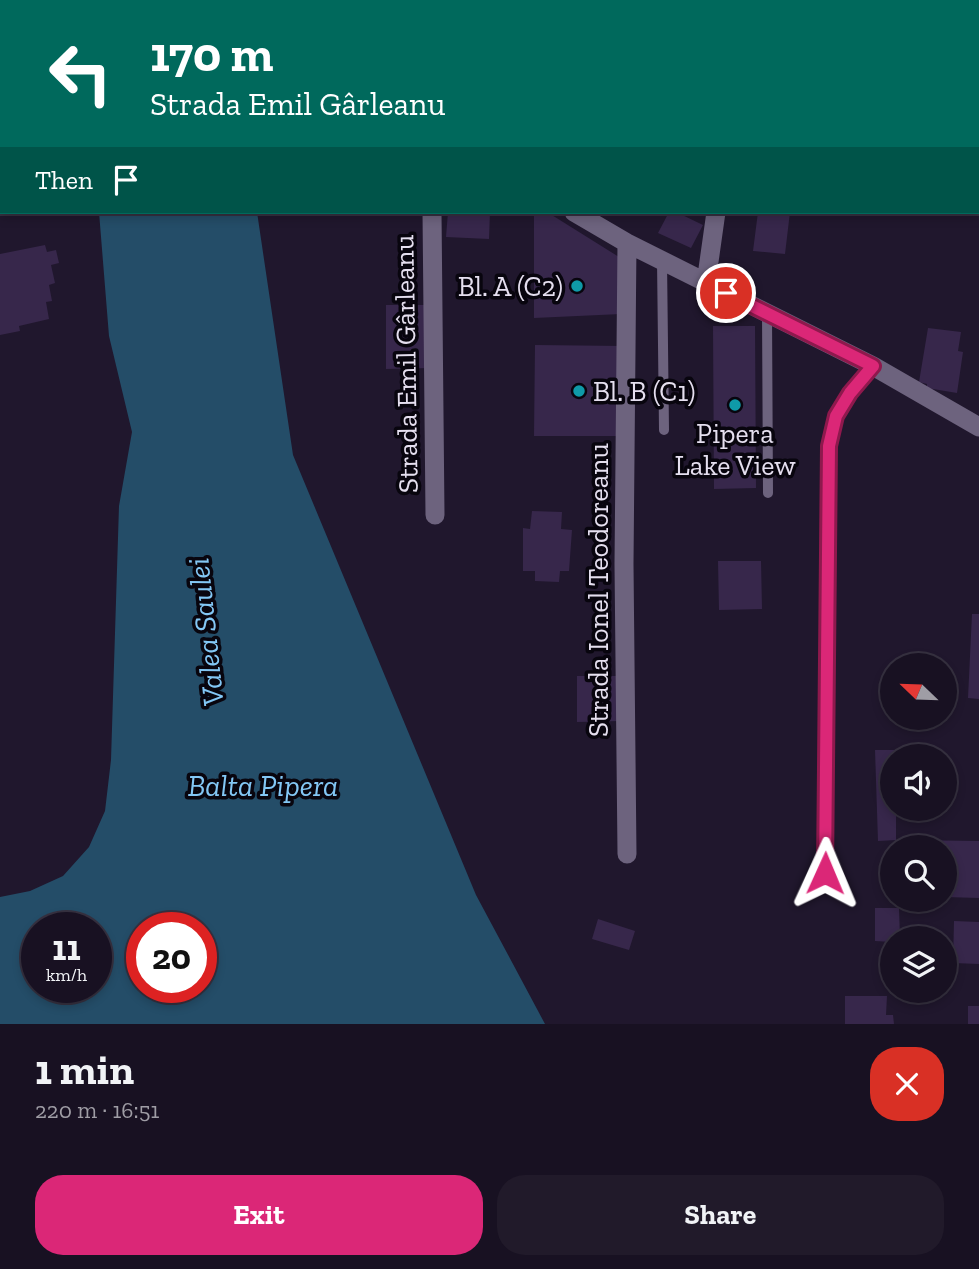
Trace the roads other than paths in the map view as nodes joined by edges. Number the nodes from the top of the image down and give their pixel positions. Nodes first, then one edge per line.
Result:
1 (432, 214) edge
2 (577, 214) edge
3 (716, 214) edge
4 (628, 243) junction
5 (662, 260) junction
6 (706, 283) junction
7 (767, 313) junction
8 (873, 366) junction
9 (979, 427) edge
10 (664, 430) dead end
11 (768, 493) dead end
12 (435, 515) dead end
13 (627, 854) dead end
14 (825, 873) dead end

1 - 12 street, Strada Emil Gârleanu
2 - 4 street
3 - 6 street
4 - 5 street
4 - 13 street, Strada Ionel Teodoreanu
5 - 6 street
5 - 10 lane
6 - 7 street
7 - 8 street
7 - 11 lane
8 - 9 street
8 - 14 lane

